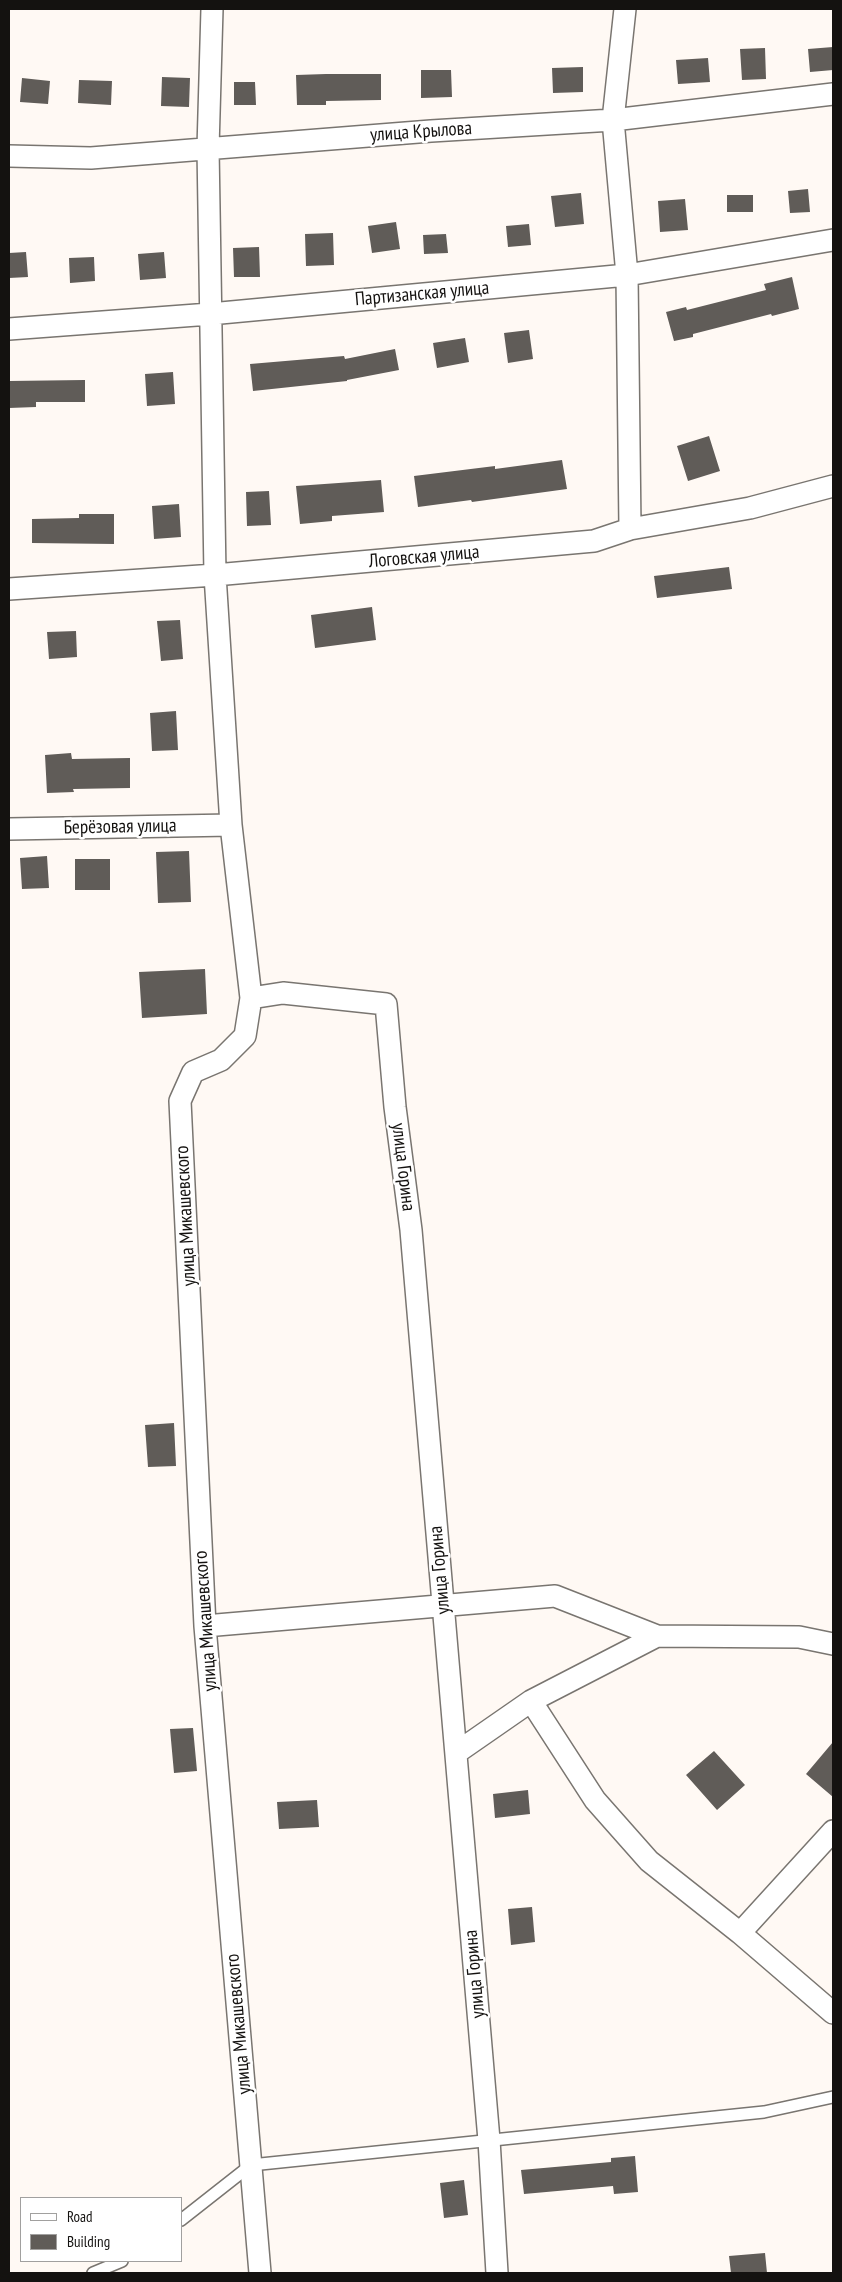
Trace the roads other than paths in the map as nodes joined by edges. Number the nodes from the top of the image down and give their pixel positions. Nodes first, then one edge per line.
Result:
1 (212, 9) edge
2 (625, 9) edge
3 (833, 94) edge
4 (613, 120) junction
5 (208, 148) junction
6 (9, 156) edge
7 (833, 240) edge
8 (627, 275) junction
9 (210, 314) junction
10 (9, 329) edge
11 (833, 486) edge
12 (630, 529) junction
13 (215, 576) junction
14 (9, 589) edge
15 (231, 825) junction
16 (9, 829) edge
17 (250, 998) junction
18 (443, 1606) junction
19 (205, 1626) junction
20 (658, 1636) junction
21 (833, 1644) edge
22 (531, 1702) junction
23 (456, 1753) junction
24 (833, 1831) edge
25 (740, 1933) junction
26 (833, 2013) edge
27 (833, 2097) edge
28 (490, 2140) junction
29 (251, 2165) junction
30 (182, 2219) edge
31 (120, 2262) edge
32 (93, 2273) edge
33 (260, 2273) edge
34 (497, 2273) edge

1 - 5 street, улица Микашевского
2 - 4 street
3 - 4 street, улица Крылова
4 - 5 street, улица Крылова
4 - 8 street
5 - 6 street, улица Крылова
5 - 9 street, улица Микашевского
7 - 8 street, Партизанская улица
8 - 9 street, Партизанская улица
8 - 12 street
9 - 10 street, Партизанская улица
9 - 13 street, улица Микашевского
11 - 12 street, Логовская улица
12 - 13 street, Логовская улица
13 - 14 street, Логовская улица
13 - 15 street, улица Микашевского
15 - 16 street, Берёзовая улица
15 - 17 street, улица Микашевского
17 - 18 street, улица Горина
17 - 19 street, улица Микашевского
18 - 19 street
18 - 20 street
18 - 23 street, улица Горина
19 - 29 street, улица Микашевского
20 - 21 street
20 - 22 street
22 - 23 street
22 - 25 street
23 - 28 street, улица Горина
24 - 25 street
25 - 26 street
27 - 28 lane
28 - 29 lane
28 - 34 street, улица Горина
29 - 30 lane
29 - 33 street, улица Микашевского
31 - 32 lane

